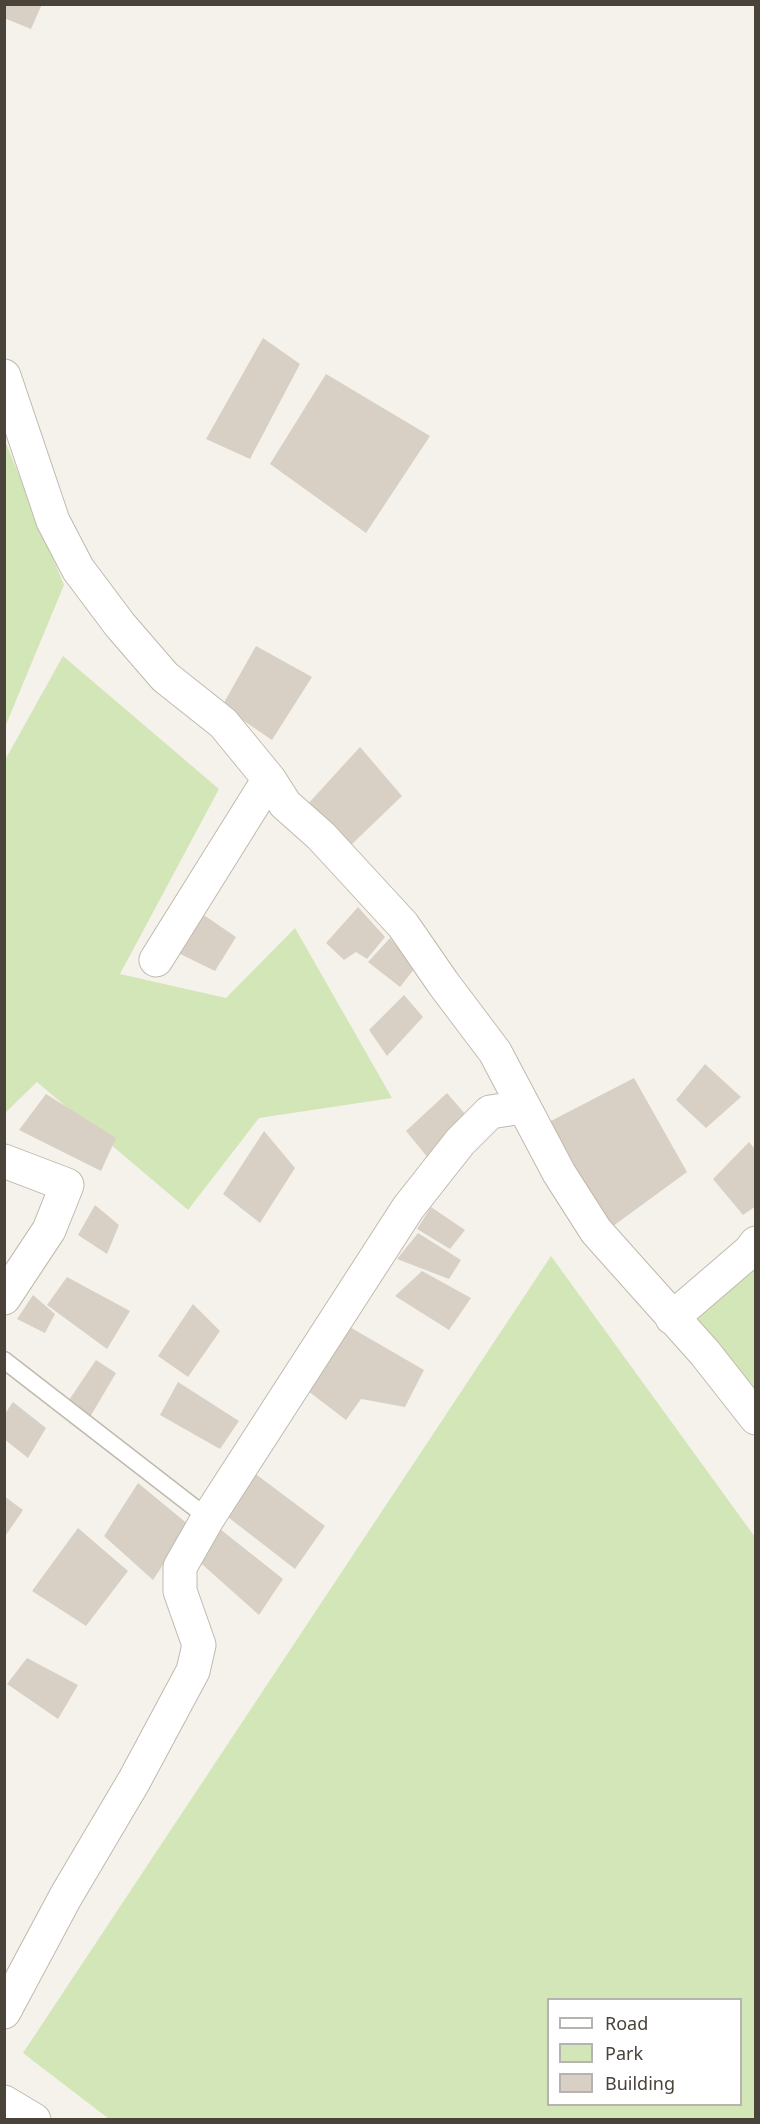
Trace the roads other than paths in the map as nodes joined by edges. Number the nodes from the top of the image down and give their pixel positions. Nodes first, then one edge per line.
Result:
1 (4, 376) edge
2 (269, 779) junction
3 (156, 960) dead end
4 (523, 1107) junction
5 (4, 1161) edge
6 (756, 1243) edge
7 (4, 1298) edge
8 (672, 1318) junction
9 (4, 1360) edge
10 (756, 1418) edge
11 (207, 1518) junction
12 (4, 2012) edge
13 (4, 2102) edge
14 (34, 2120) edge

1 - 2 street
2 - 3 street
2 - 4 street
4 - 8 street
4 - 11 street
5 - 7 street
6 - 8 street
8 - 10 street
9 - 11 lane
11 - 12 street
13 - 14 street

